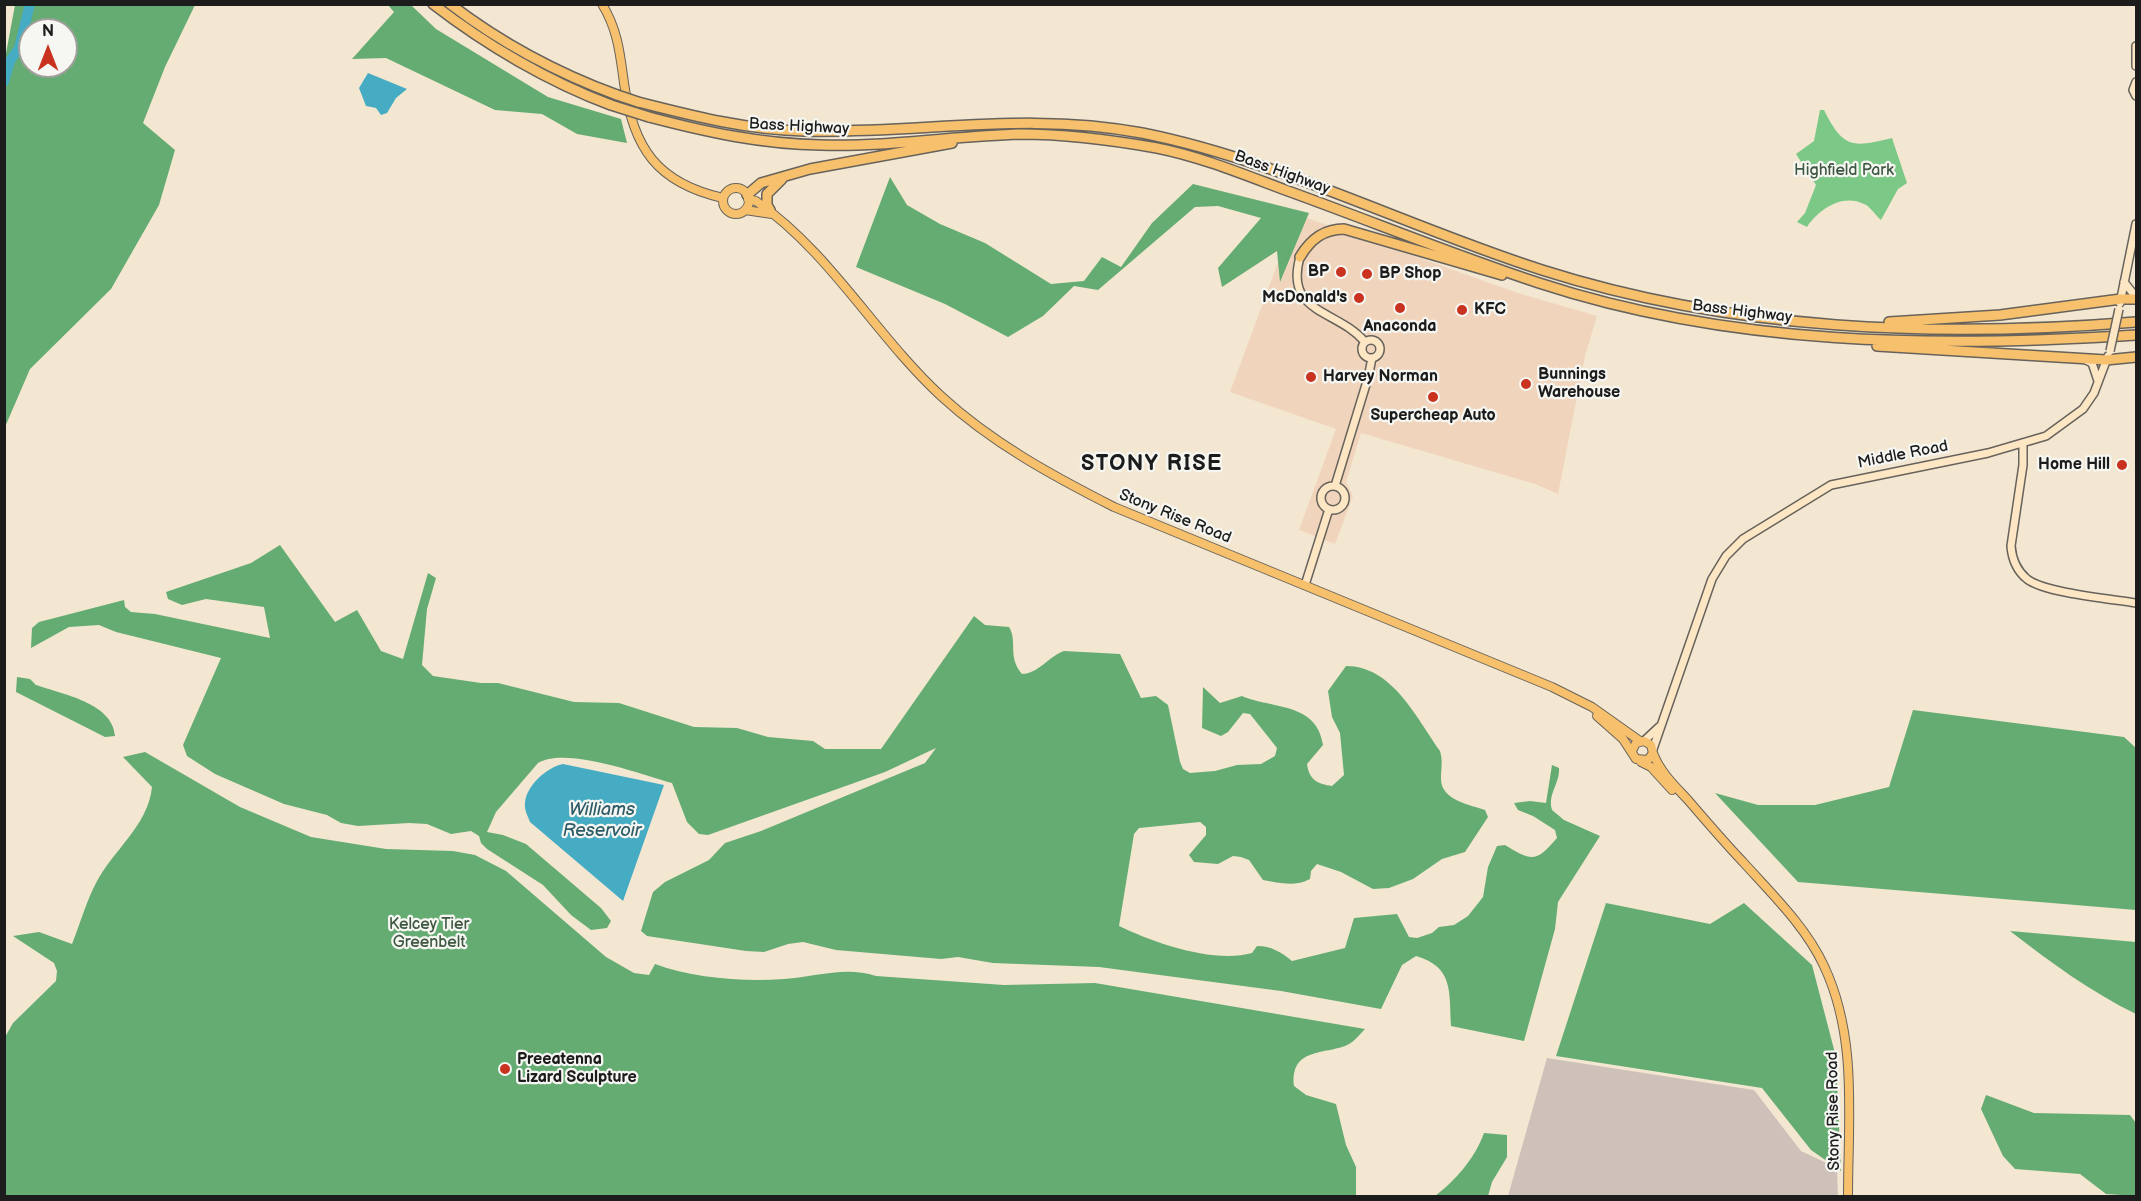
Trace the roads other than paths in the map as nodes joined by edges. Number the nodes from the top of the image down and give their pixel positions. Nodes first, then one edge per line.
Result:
1 (433, 4) edge
2 (453, 4) edge
3 (602, 4) edge
4 (2136, 46) edge
5 (2136, 66) edge
6 (2136, 82) edge
7 (2136, 96) edge
8 (1017, 135) junction
9 (784, 177) junction
10 (748, 197) junction
11 (723, 198) junction
12 (745, 210) junction
13 (773, 213) junction
14 (2136, 224) edge
15 (1300, 257) joint
16 (2124, 282) junction
17 (1539, 284) junction
18 (2121, 298) junction
19 (2136, 298) edge
20 (2136, 322) edge
21 (1821, 324) junction
22 (1762, 332) junction
23 (2136, 334) edge
24 (1365, 342) junction
25 (2108, 356) junction
26 (2080, 357) junction
27 (2136, 357) edge
28 (1372, 358) junction
29 (2098, 384) junction
30 (2023, 444) junction
31 (1335, 486) junction
32 (1329, 509) junction
33 (1305, 585) junction
34 (2136, 603) edge
35 (1575, 698) junction
36 (1660, 725) junction
37 (1642, 741) junction
38 (1632, 751) junction
39 (1653, 751) junction
40 (1639, 761) junction
41 (1704, 820) junction
42 (1848, 1197) edge

1 - 8 highway, Bass Highway, bridge
2 - 21 highway, Bass Highway, bridge
3 - 11 main road
4 - 5 main road
6 - 7 main road
8 - 9 highway
8 - 17 highway, Bass Highway
9 - 10 highway
9 - 13 highway
10 - 11 main road
10 - 12 main road
10 - 13 main road, Stony Rise Road
11 - 12 main road
12 - 13 main road, Stony Rise Road
13 - 33 main road, Stony Rise Road
14 - 16 main road, Middle Road
15 - 17 highway
15 - 24 main road
16 - 18 main road, Middle Road
16 - 19 main road
17 - 22 highway, Bass Highway
18 - 19 highway
18 - 21 highway
18 - 25 main road, Middle Road, bridge
20 - 21 highway, Bass Highway
22 - 23 highway, Bass Highway
22 - 26 highway
24 - 28 main road
24 - 28 main road
25 - 26 highway
25 - 27 highway
25 - 29 main road, Middle Road
26 - 29 main road
28 - 31 main road
29 - 30 main road, Middle Road
30 - 34 main road
30 - 36 main road, Middle Road
31 - 32 main road
31 - 32 main road
32 - 33 main road
33 - 35 main road, Stony Rise Road
35 - 37 main road, Stony Rise Road
35 - 38 main road, Stony Rise Road
36 - 37 main road, Middle Road
36 - 39 main road, Middle Road
37 - 38 main road
37 - 39 main road, Stony Rise Road
38 - 40 main road, Stony Rise Road
39 - 40 main road
39 - 41 main road, Stony Rise Road
40 - 41 main road, Stony Rise Road
41 - 42 main road, Stony Rise Road

